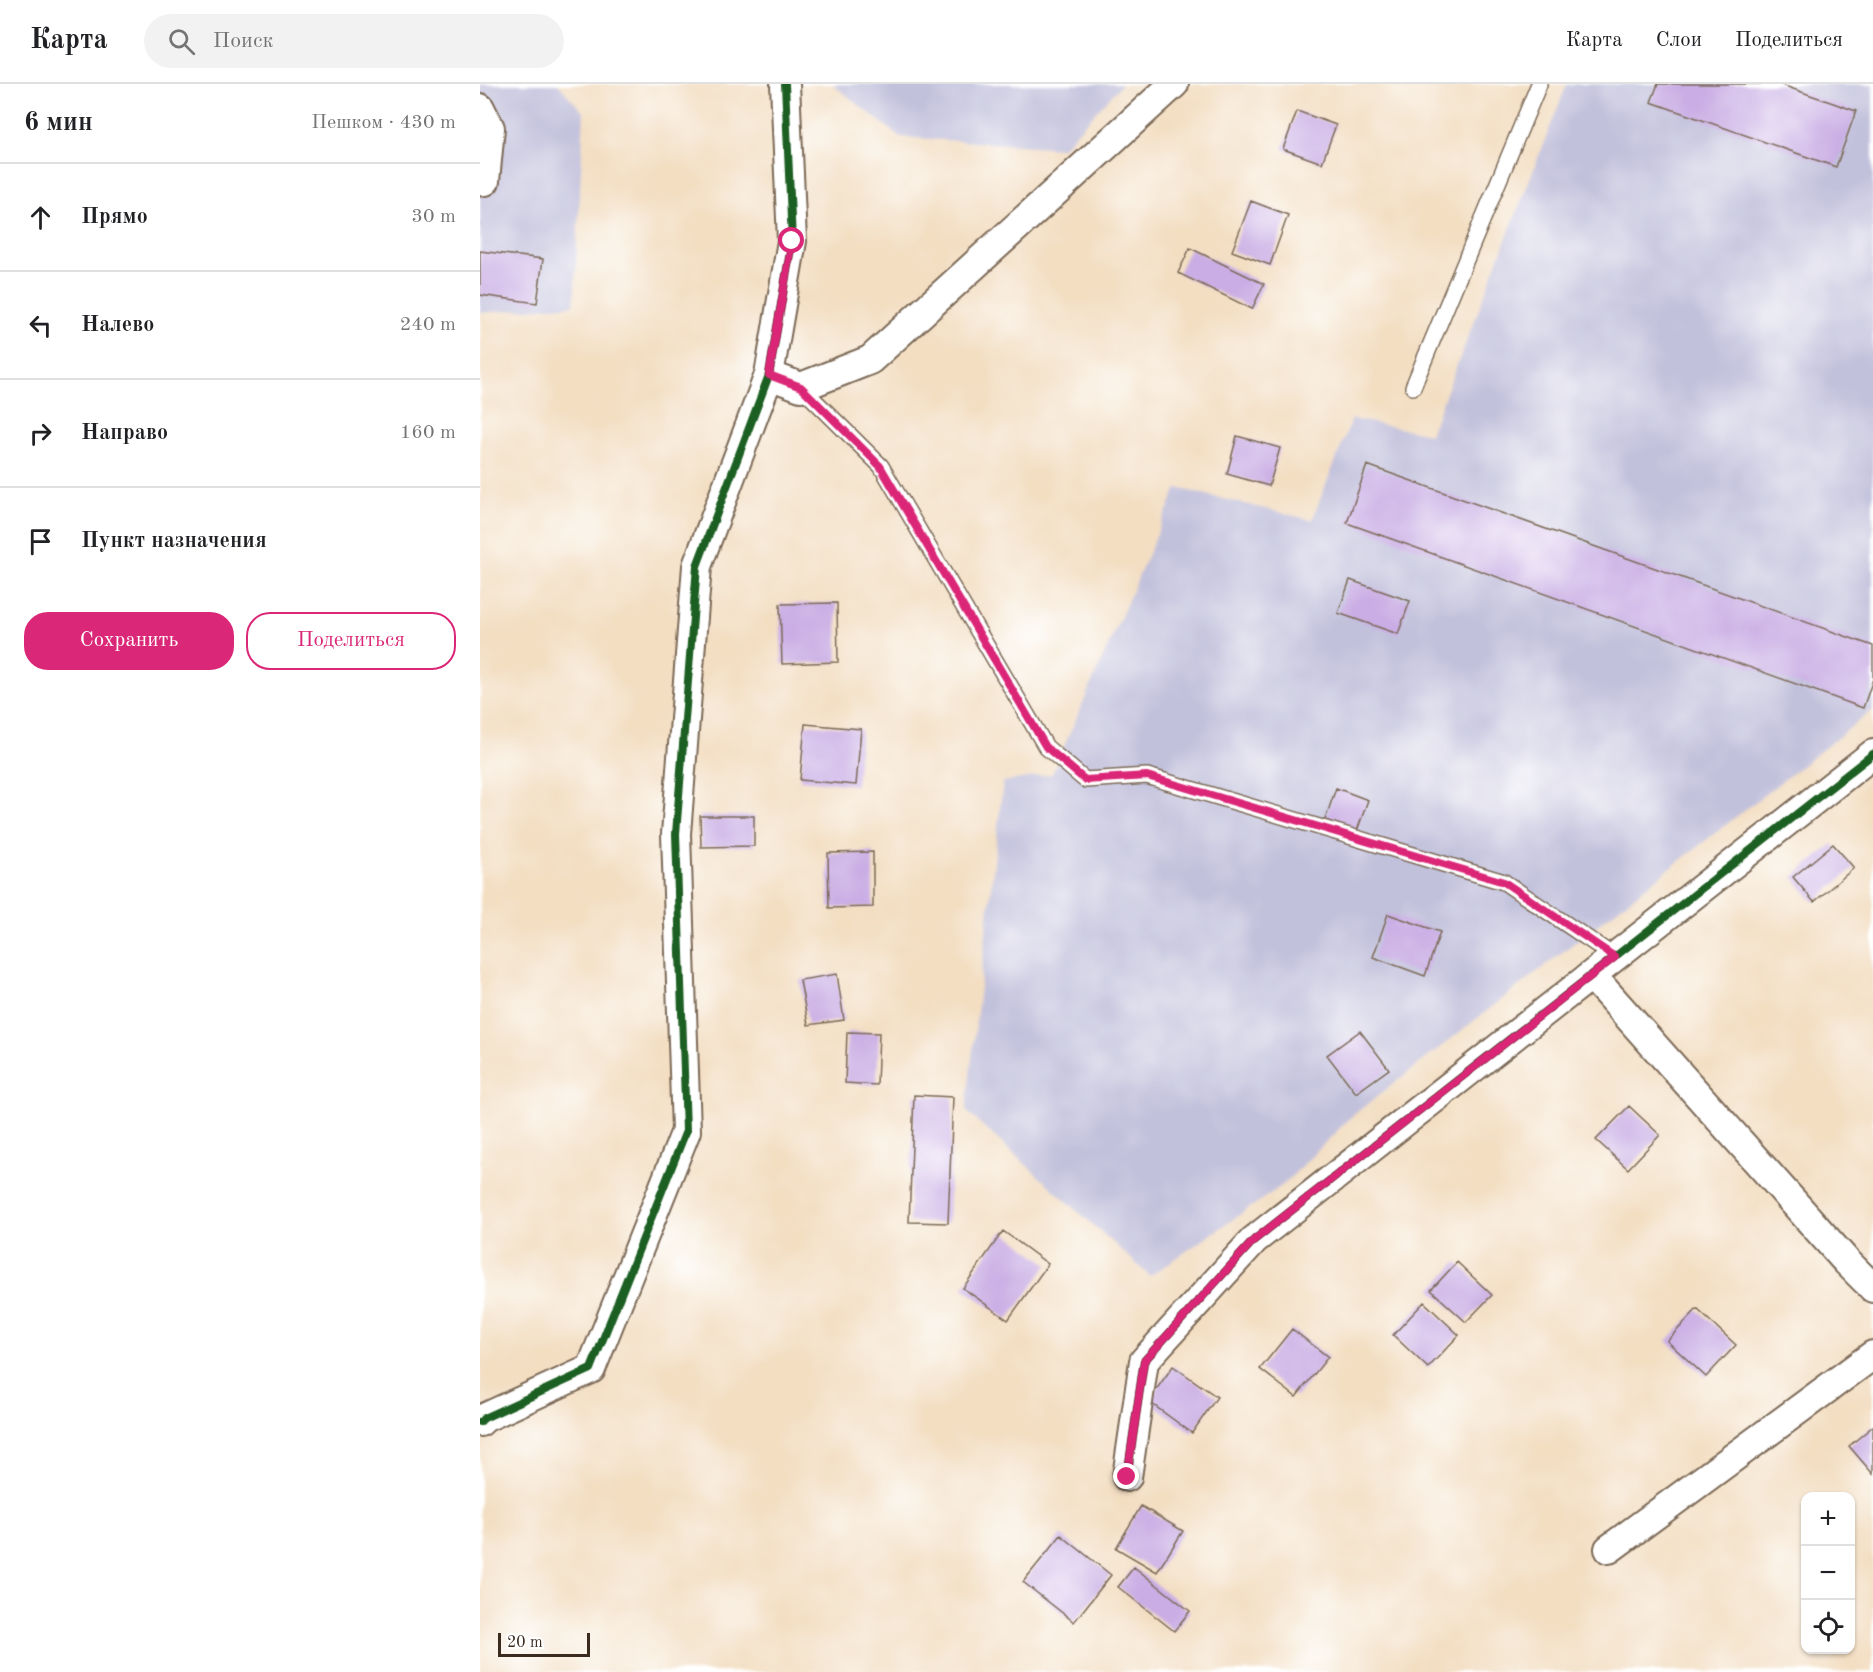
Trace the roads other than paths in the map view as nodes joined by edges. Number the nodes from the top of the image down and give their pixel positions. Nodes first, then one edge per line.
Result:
1 (785, 84) edge
2 (1174, 84) edge
3 (1539, 84) edge
4 (480, 108) edge
5 (480, 181) edge
6 (769, 375) junction
7 (801, 387) junction
8 (1413, 387) dead end
9 (1873, 754) edge
10 (1615, 957) junction
11 (1592, 976) junction
12 (1873, 1288) edge
13 (1873, 1355) edge
14 (480, 1422) edge
15 (1127, 1477) dead end
16 (1609, 1549) dead end

1 - 6 street
2 - 7 street
3 - 8 lane
4 - 5 street
6 - 7 street
6 - 14 street
7 - 10 lane
9 - 10 street
10 - 11 street
11 - 12 street
11 - 15 street
13 - 16 street

